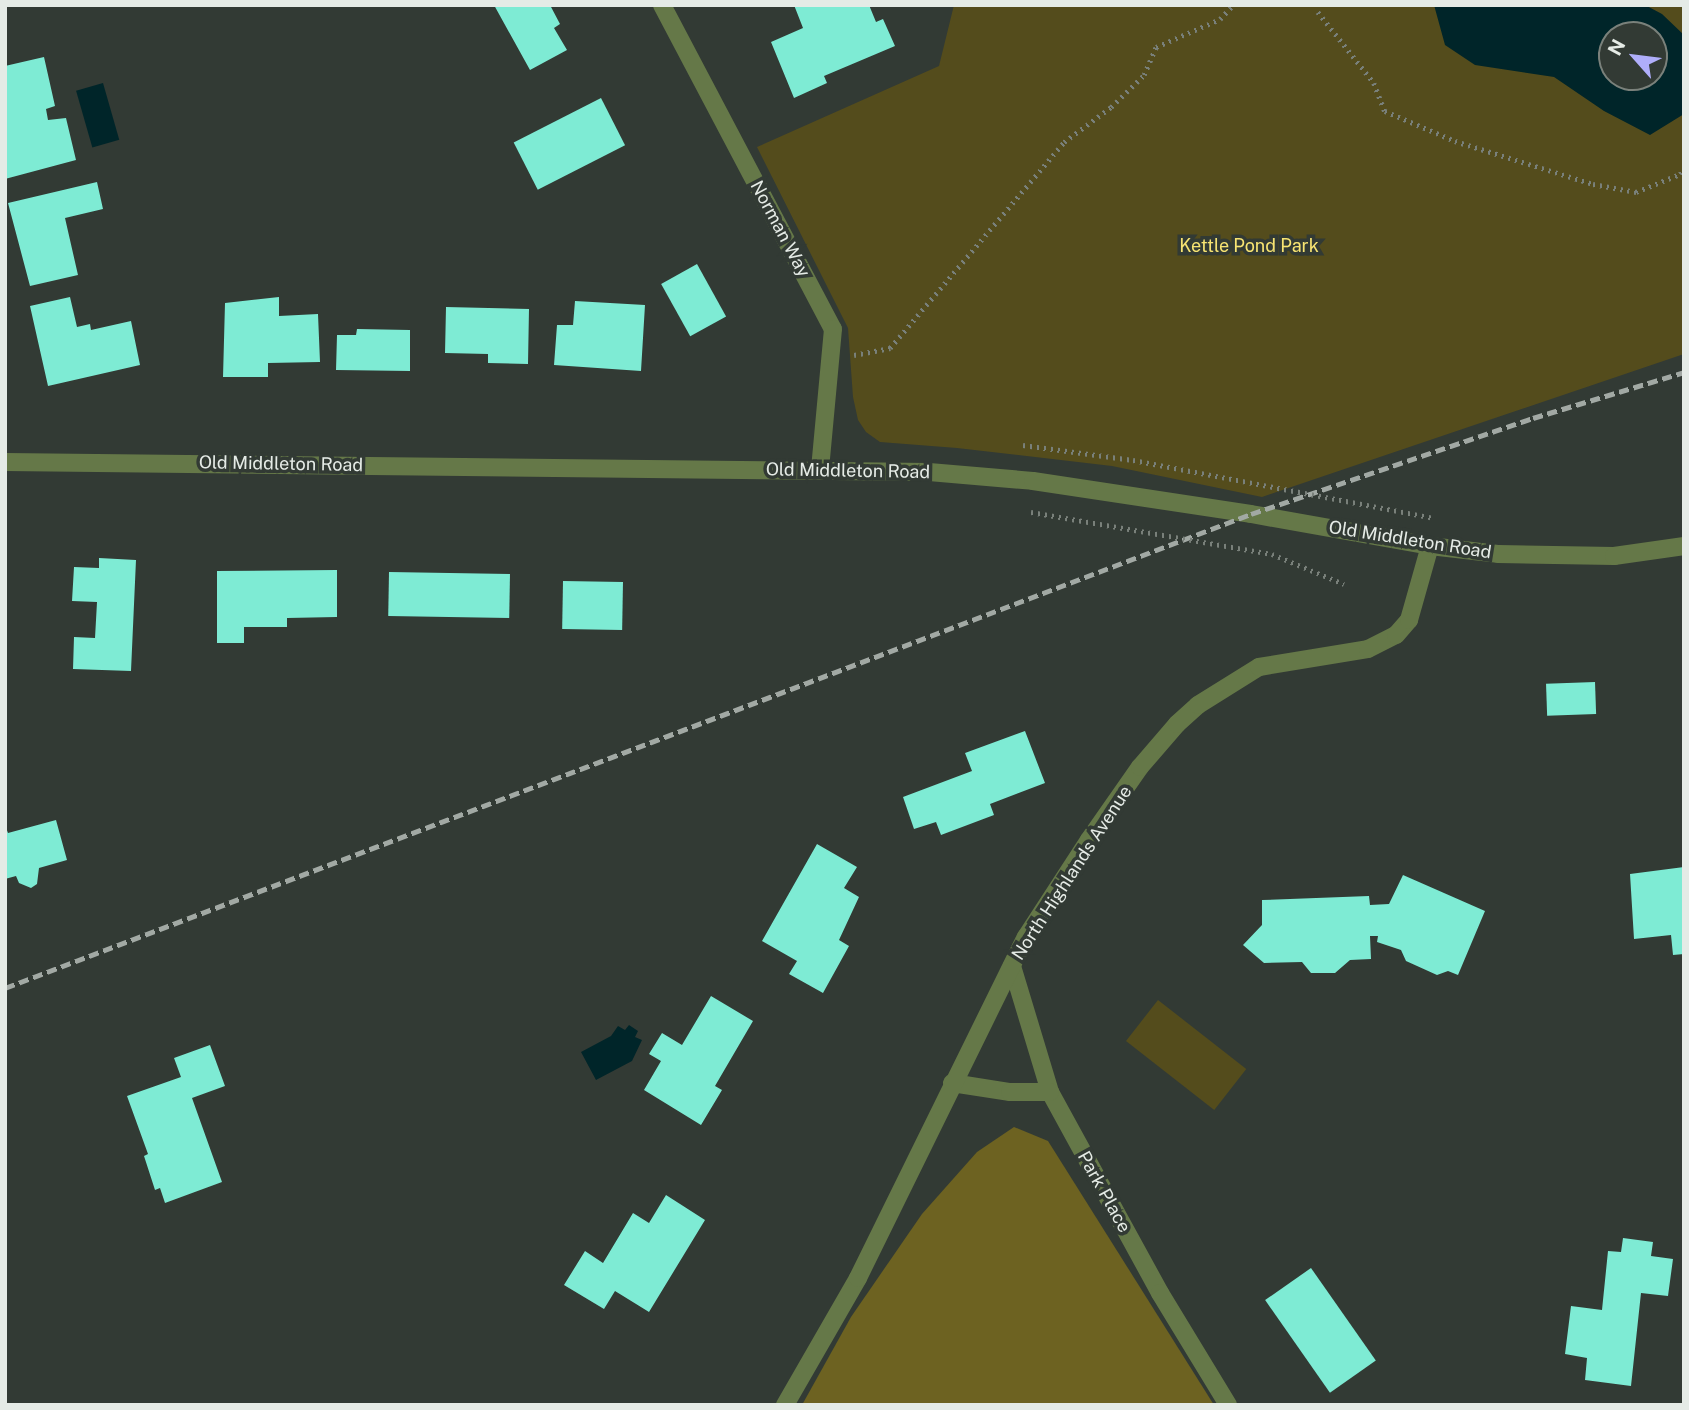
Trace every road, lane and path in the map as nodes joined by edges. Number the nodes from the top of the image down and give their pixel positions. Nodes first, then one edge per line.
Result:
1 (662, 5) edge
2 (1233, 5) edge
3 (1319, 5) edge
4 (1684, 168) edge
5 (829, 360) junction
6 (1023, 444) dead end
7 (5, 462) edge
8 (820, 469) junction
9 (1031, 512) dead end
10 (1433, 518) dead end
11 (1430, 546) junction
12 (1684, 547) edge
13 (1344, 584) dead end
14 (1012, 966) junction
15 (952, 1083) junction
16 (1050, 1092) junction
17 (785, 1405) edge
18 (1228, 1405) edge

1 - 5 street, Norman Way
2 - 5 path
3 - 4 path
5 - 8 street, Norman Way
6 - 10 path, bridge
7 - 8 street, Old Middleton Road
8 - 11 street, Old Middleton Road
9 - 13 path, bridge
11 - 12 street, Old Middleton Road
11 - 14 street, North Highlands Avenue
14 - 15 street, North Highlands Avenue
14 - 16 street, Park Place
15 - 16 street
15 - 17 street, North Highlands Avenue
16 - 18 street, Park Place

